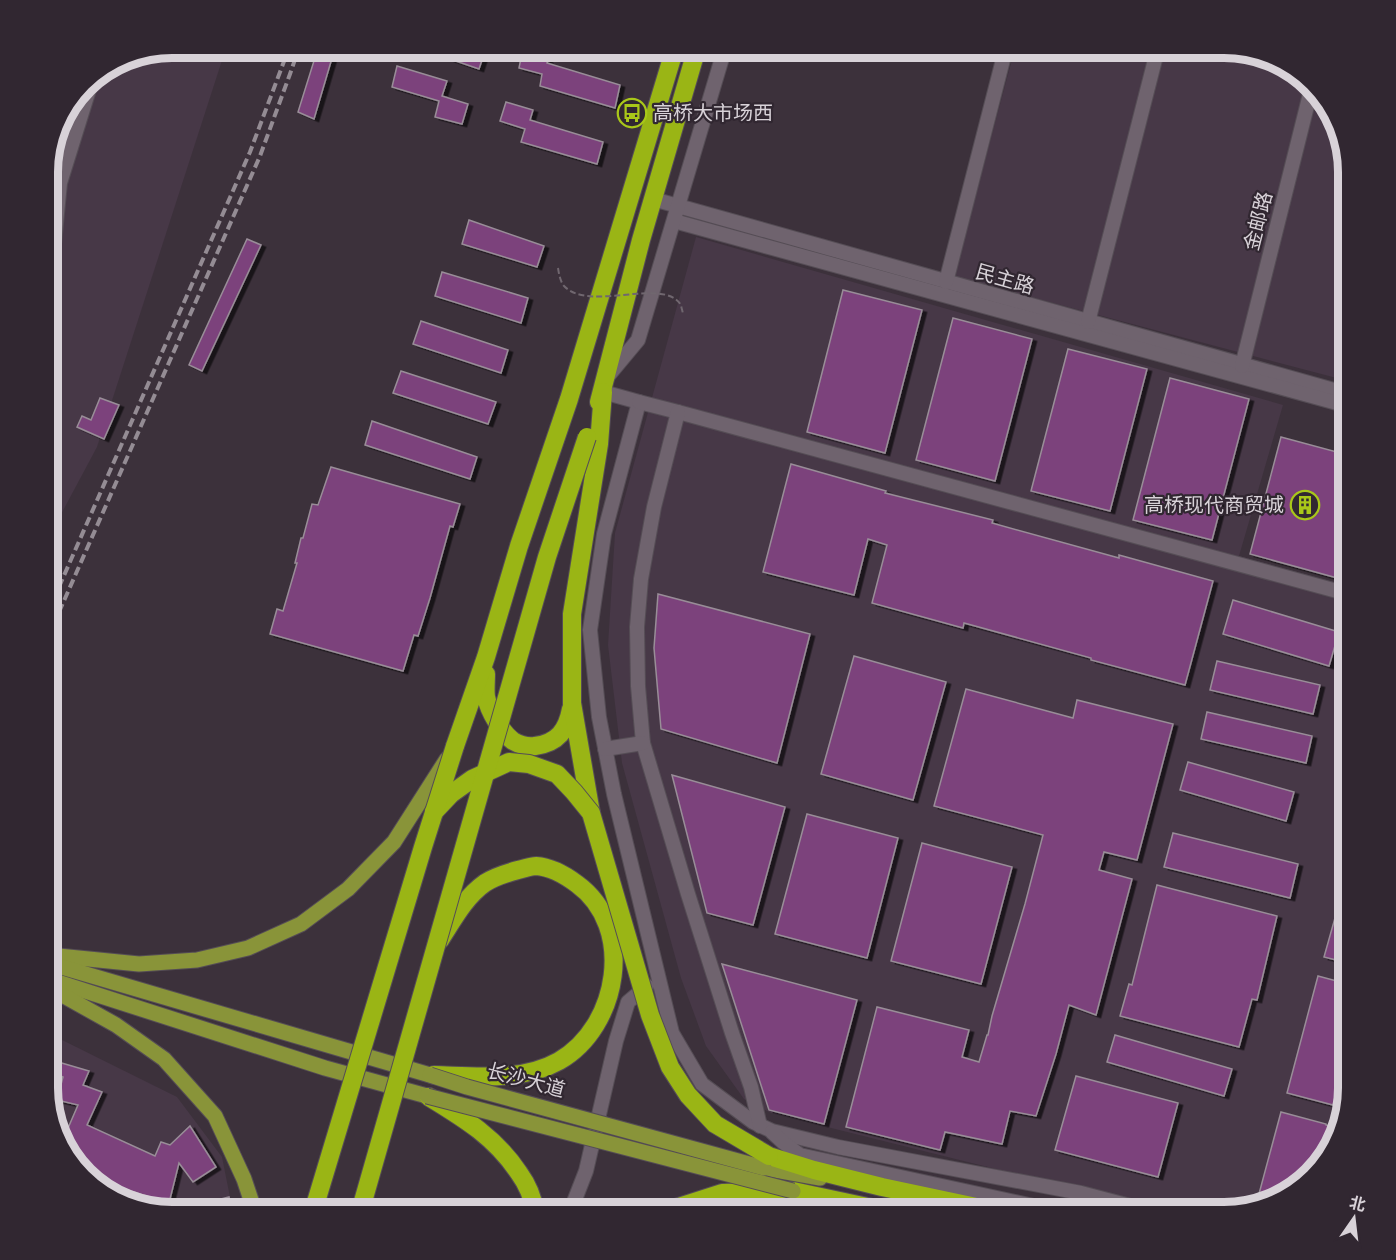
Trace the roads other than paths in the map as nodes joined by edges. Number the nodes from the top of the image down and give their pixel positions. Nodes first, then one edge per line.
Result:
1 (672, 58) edge
2 (695, 58) edge
3 (722, 58) edge
4 (1003, 58) edge
5 (1155, 58) edge
6 (1309, 97) edge
7 (86, 98) edge
8 (59, 193) edge
9 (653, 199) junction
10 (679, 207) junction
11 (674, 221) junction
12 (946, 282) junction
13 (1088, 322) junction
14 (1242, 366) junction
15 (604, 385) junction
16 (1337, 391) edge
17 (639, 402) junction
18 (1337, 403) edge
19 (678, 412) junction
20 (593, 440) junction
21 (1337, 591) edge
22 (486, 657) junction
23 (572, 703) junction
24 (643, 743) junction
25 (455, 746) junction
26 (605, 749) junction
27 (434, 812) junction
28 (591, 813) junction
29 (437, 944) junction
30 (59, 956) edge
31 (59, 966) edge
32 (658, 976) junction
33 (59, 983) edge
34 (59, 993) edge
35 (430, 1075) junction
36 (428, 1096) junction
37 (766, 1128) junction
38 (767, 1162) junction
39 (889, 1181) junction
40 (793, 1191) junction
41 (252, 1202) edge
42 (316, 1202) edge
43 (363, 1202) edge
44 (532, 1202) edge
45 (574, 1202) edge
46 (694, 1202) edge
47 (844, 1202) edge
48 (964, 1202) edge
49 (968, 1202) edge
50 (1006, 1202) edge
51 (1115, 1202) edge

1 - 22 highway
2 - 9 highway
3 - 10 street
4 - 12 street
5 - 13 street
6 - 14 street, 金邮路
7 - 8 street
9 - 10 street, 民主路
9 - 15 highway
10 - 11 street
10 - 12 street, 民主路
11 - 15 street
11 - 18 street, 民主路
12 - 13 street, 民主路
13 - 14 street, 民主路
14 - 16 street, 民主路
15 - 17 street
15 - 20 highway
17 - 19 street
17 - 26 street
19 - 21 street
19 - 24 street
20 - 23 highway
20 - 29 highway, bridge
22 - 23 highway
22 - 25 highway
23 - 28 highway
24 - 26 street
24 - 37 street
25 - 27 highway, bridge
25 - 30 main road, bridge
26 - 32 street
27 - 28 highway, bridge
27 - 42 highway, bridge
28 - 38 highway, bridge
29 - 35 highway, bridge
29 - 43 highway, bridge
31 - 35 main road, 长沙大道
32 - 37 street
32 - 45 street
33 - 36 main road
34 - 41 main road
35 - 38 main road, 长沙大道, bridge
36 - 40 main road, bridge
36 - 44 highway, bridge
37 - 39 street
37 - 51 street
38 - 39 highway
39 - 48 highway
39 - 49 street
39 - 50 street
40 - 46 highway, bridge
40 - 47 highway

